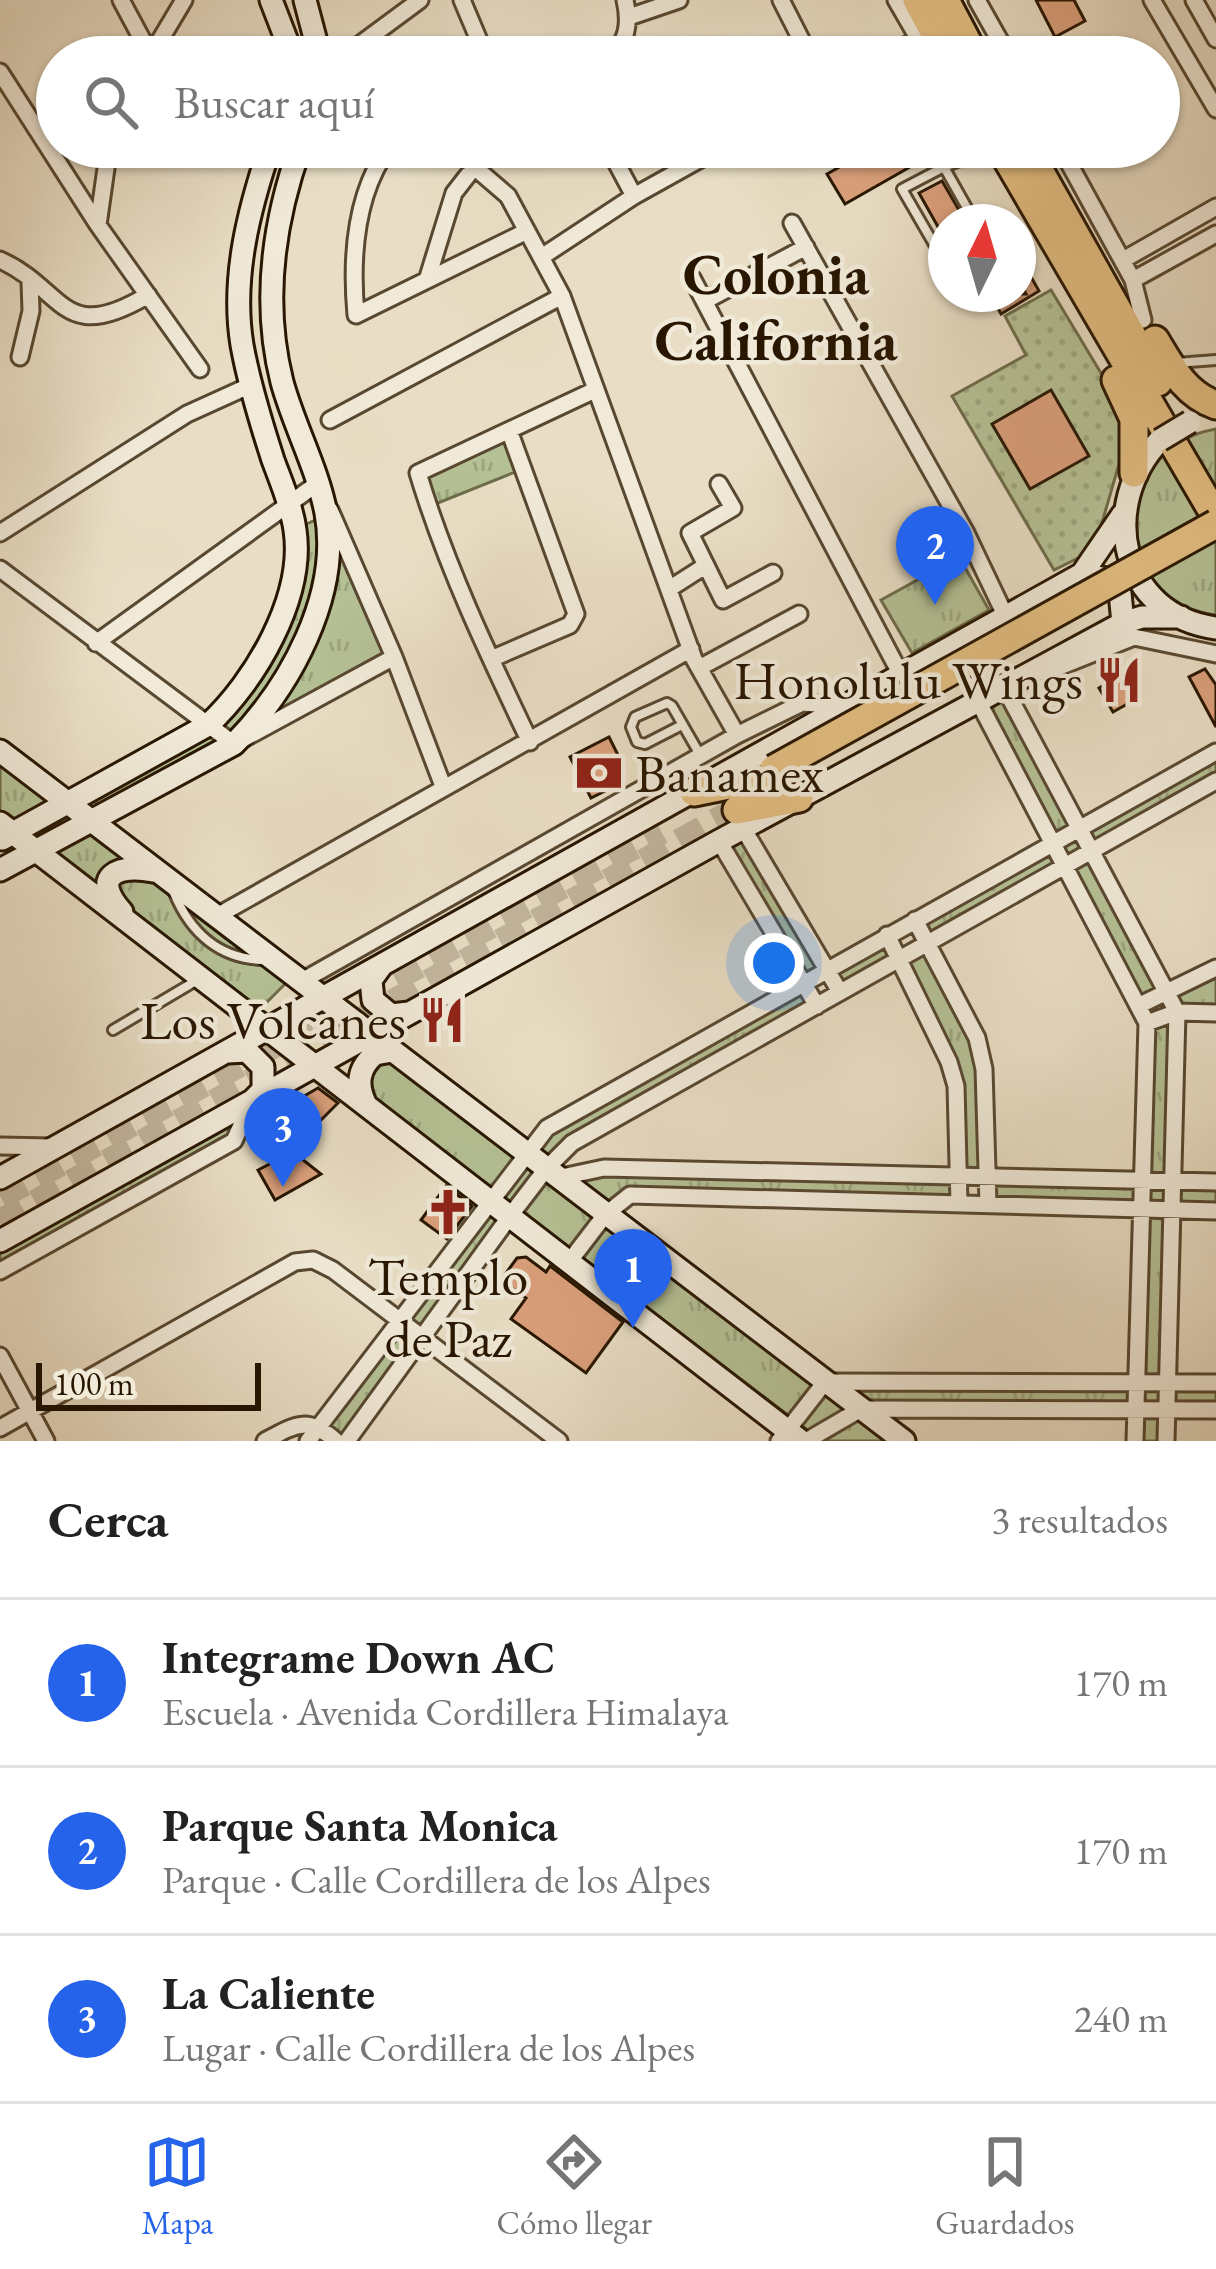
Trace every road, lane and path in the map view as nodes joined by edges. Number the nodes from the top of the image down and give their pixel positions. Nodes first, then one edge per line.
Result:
1 (122, 0) edge
2 (184, 0) edge
3 (271, 0) edge
4 (305, 0) edge
5 (420, 0) edge
6 (462, 0) edge
7 (680, 0) edge
8 (781, 0) edge
9 (896, 0) edge
10 (917, 0) edge
11 (945, 0) edge
12 (977, 0) edge
13 (1152, 0) edge
14 (1194, 0) edge
15 (627, 9) edge
16 (141, 36) edge
17 (163, 36) edge
18 (284, 36) edge
19 (314, 36) edge
20 (371, 36) edge
21 (477, 36) edge
22 (799, 36) edge
23 (933, 36) edge
24 (934, 36) edge
25 (936, 36) edge
26 (997, 36) edge
27 (1173, 36) edge
28 (1216, 39) edge
29 (1180, 48) edge
30 (0, 72) edge
31 (1216, 109) edge
32 (36, 128) edge
33 (61, 168) edge
34 (106, 168) edge
35 (263, 168) edge
36 (293, 168) edge
37 (376, 168) edge
38 (473, 168) edge
39 (477, 168) edge
40 (619, 168) edge
41 (684, 168) edge
42 (942, 168) edge
43 (945, 168) edge
44 (1011, 168) edge
45 (1013, 168) edge
46 (1055, 168) edge
47 (1072, 168) edge
48 (634, 196) junction
49 (1030, 200) junction
50 (965, 204) edge
51 (1216, 207) edge
52 (792, 223) dead end
53 (98, 225) junction
54 (526, 231) junction
55 (928, 234) edge
56 (1216, 234) edge
57 (806, 247) junction
58 (543, 256) junction
59 (0, 260) edge
60 (1123, 260) junction
61 (428, 277) junction
62 (692, 278) dead end
63 (1133, 280) junction
64 (30, 282) junction
65 (148, 296) junction
66 (562, 296) junction
67 (705, 301) junction
68 (1143, 320) junction
69 (20, 357) dead end
70 (1216, 360) edge
71 (1169, 364) junction
72 (200, 369) dead end
73 (251, 385) junction
74 (596, 390) junction
75 (1216, 405) edge
76 (1216, 416) edge
77 (330, 420) dead end
78 (509, 433) junction
79 (1134, 473) junction
80 (318, 483) junction
81 (719, 484) dead end
82 (1216, 485) edge
83 (288, 504) junction
84 (1123, 514) junction
85 (1216, 521) edge
86 (0, 533) edge
87 (1216, 545) edge
88 (705, 566) junction
89 (0, 569) edge
90 (773, 573) dead end
91 (1082, 574) junction
92 (669, 590) junction
93 (799, 614) dead end
94 (1006, 617) junction
95 (1180, 617) junction
96 (1123, 622) junction
97 (1216, 628) edge
98 (96, 644) junction
99 (691, 649) junction
100 (1216, 654) edge
101 (394, 657) junction
102 (491, 659) junction
103 (699, 668) junction
104 (901, 675) junction
105 (1013, 682) junction
106 (978, 700) junction
107 (846, 706) junction
108 (208, 724) junction
109 (682, 725) junction
110 (737, 735) junction
111 (530, 742) junction
112 (234, 744) junction
113 (0, 751) edge
114 (1216, 752) edge
115 (700, 754) junction
116 (1216, 781) edge
117 (779, 783) junction
118 (443, 786) junction
119 (694, 792) junction
120 (67, 801) junction
121 (736, 811) junction
122 (94, 820) junction
123 (1080, 828) junction
124 (4, 832) edge
125 (719, 841) junction
126 (1054, 842) junction
127 (1092, 850) junction
128 (36, 851) junction
129 (1067, 865) junction
130 (0, 870) edge
131 (164, 875) junction
132 (217, 916) junction
133 (915, 920) junction
134 (136, 928) junction
135 (887, 935) junction
136 (927, 944) junction
137 (898, 959) junction
138 (273, 960) junction
139 (383, 965) junction
140 (1216, 968) edge
141 (826, 969) junction
142 (309, 977) junction
143 (200, 978) junction
144 (802, 982) junction
145 (840, 992) junction
146 (1166, 995) junction
147 (323, 998) junction
148 (1140, 1005) junction
149 (817, 1006) junction
150 (417, 1011) junction
151 (1177, 1012) junction
152 (1216, 1013) edge
153 (1147, 1023) junction
154 (269, 1028) junction
155 (113, 1030) dead end
156 (372, 1035) junction
157 (392, 1051) junction
158 (228, 1052) junction
159 (316, 1066) junction
160 (252, 1102) junction
161 (366, 1105) junction
162 (0, 1146) edge
163 (55, 1148) junction
164 (544, 1167) junction
165 (959, 1174) junction
166 (988, 1175) junction
167 (0, 1178) edge
168 (1142, 1180) junction
169 (1172, 1181) junction
170 (1216, 1182) edge
171 (959, 1204) junction
172 (988, 1204) junction
173 (1142, 1209) junction
174 (501, 1210) junction
175 (1172, 1210) junction
176 (1216, 1211) edge
177 (605, 1215) junction
178 (0, 1241) edge
179 (569, 1262) junction
180 (0, 1271) edge
181 (401, 1322) junction
182 (420, 1336) junction
183 (0, 1356) edge
184 (825, 1382) junction
185 (1136, 1383) junction
186 (1168, 1383) junction
187 (1216, 1383) edge
188 (861, 1409) junction
189 (1136, 1409) junction
190 (28, 1410) junction
191 (1167, 1410) junction
192 (1216, 1410) edge
193 (0, 1426) edge
194 (320, 1426) junction
195 (793, 1438) edge
196 (8, 1441) edge
197 (46, 1441) edge
198 (266, 1441) edge
199 (308, 1441) edge
200 (336, 1441) edge
201 (347, 1441) edge
202 (559, 1441) edge
203 (904, 1441) edge
204 (1135, 1441) edge
205 (1166, 1441) edge

1 - 16 street
2 - 17 street
3 - 18 main road
4 - 19 main road
5 - 20 street
6 - 21 street
7 - 15 street
8 - 22 street
9 - 23 street
10 - 24 highway
11 - 25 highway
12 - 26 street
13 - 27 street
14 - 28 street
29 - 31 street
30 - 32 street
33 - 53 street
34 - 53 street
35 - 73 main road
36 - 80 main road
37 - 61 street
38 - 61 street
39 - 54 street
40 - 48 street
41 - 48 street
42 - 55 lane
43 - 50 lane
44 - 49 highway
45 - 82 highway
46 - 68 highway
47 - 60 street
48 - 58 street
49 - 79 highway
49 - 85 highway
51 - 60 street
52 - 57 street
53 - 65 street
54 - 58 street
54 - 61 street
56 - 63 street
57 - 67 street
57 - 94 street
58 - 66 street
59 - 64 street
60 - 63 street
62 - 67 street
63 - 68 street
64 - 65 street
64 - 69 street
65 - 72 street
66 - 74 street
66 - 77 street
67 - 104 street
68 - 71 highway
70 - 71 lane
71 - 75 highway
73 - 83 main road
73 - 86 street
74 - 78 street
74 - 92 street
76 - 79 main road, bridge
78 - 102 street
78 - 102 street
79 - 84 main road
80 - 83 street
80 - 101 street
80 - 112 main road
81 - 88 street
83 - 98 street
83 - 108 main road
84 - 91 main road
84 - 95 main road
85 - 117 highway, bridge
87 - 117 highway
88 - 90 street
88 - 92 street
89 - 98 street
91 - 94 main road
91 - 96 main road
92 - 99 street
93 - 103 street
94 - 104 main road
95 - 96 main road
95 - 97 main road
96 - 105 main road
98 - 108 street
99 - 103 street
99 - 111 street
100 - 105 street
101 - 112 street
101 - 118 street
102 - 111 street
103 - 110 street
104 - 107 main road
105 - 106 main road
105 - 123 street
106 - 117 main road
106 - 126 street
107 - 110 street
107 - 119 main road
108 - 112 street
108 - 120 main road
109 - 109 lane
109 - 115 lane
110 - 115 street
111 - 118 street
112 - 122 main road
113 - 120 main road
114 - 123 street
115 - 142 street
116 - 127 street
117 - 119 highway
117 - 121 highway
118 - 132 street
119 - 139 main road
120 - 122 main road
120 - 124 main road
121 - 125 main road
121 - 141 street
122 - 128 main road
122 - 131 main road
123 - 126 street
123 - 127 street
124 - 128 main road
125 - 144 street
125 - 150 main road
126 - 129 street
126 - 133 street
127 - 129 street
127 - 146 street
128 - 130 main road
128 - 134 main road
129 - 136 street
129 - 148 street
131 - 132 main road
131 - 134 main road
131 - 138 lane
132 - 138 main road
133 - 135 street
133 - 136 street
134 - 143 main road
135 - 137 street
135 - 141 street
136 - 137 street
136 - 166 street
137 - 145 street
137 - 165 street
138 - 142 main road
139 - 147 main road
139 - 150 main road
140 - 146 street
141 - 144 street
141 - 145 street
142 - 147 main road
143 - 154 main road
143 - 155 lane
144 - 149 street
144 - 164 street
145 - 149 street
146 - 148 street
146 - 151 street
147 - 154 main road
147 - 156 main road
148 - 153 street
149 - 164 street
150 - 156 main road
151 - 152 street
151 - 153 street
151 - 169 street
153 - 168 street
154 - 158 main road
154 - 159 main road
156 - 157 main road
156 - 159 main road
157 - 161 main road
157 - 164 main road
158 - 160 main road
158 - 163 main road
159 - 160 main road
159 - 161 main road
160 - 178 main road
160 - 180 street
161 - 174 main road
162 - 163 street
163 - 167 main road
164 - 165 street
164 - 174 street
164 - 177 main road
165 - 166 street
165 - 171 street
166 - 168 street
166 - 172 street
168 - 169 street
168 - 173 street
169 - 170 street
169 - 175 street
171 - 172 street
171 - 177 street
172 - 173 street
173 - 175 street
173 - 185 street
174 - 179 main road
174 - 181 street
174 - 182 street
175 - 176 street
175 - 186 street
177 - 179 street
177 - 184 main road
179 - 195 main road
181 - 182 street
181 - 190 street
181 - 194 street
182 - 201 street
182 - 202 street
183 - 190 street
184 - 185 street
184 - 188 main road
184 - 195 street
185 - 186 street
185 - 189 street
186 - 187 street
186 - 191 street
188 - 189 street
188 - 195 street
188 - 203 main road
189 - 191 street
189 - 204 street
190 - 193 street
190 - 197 street
191 - 192 street
191 - 205 street
193 - 196 street
194 - 198 street
194 - 199 street
194 - 200 street

